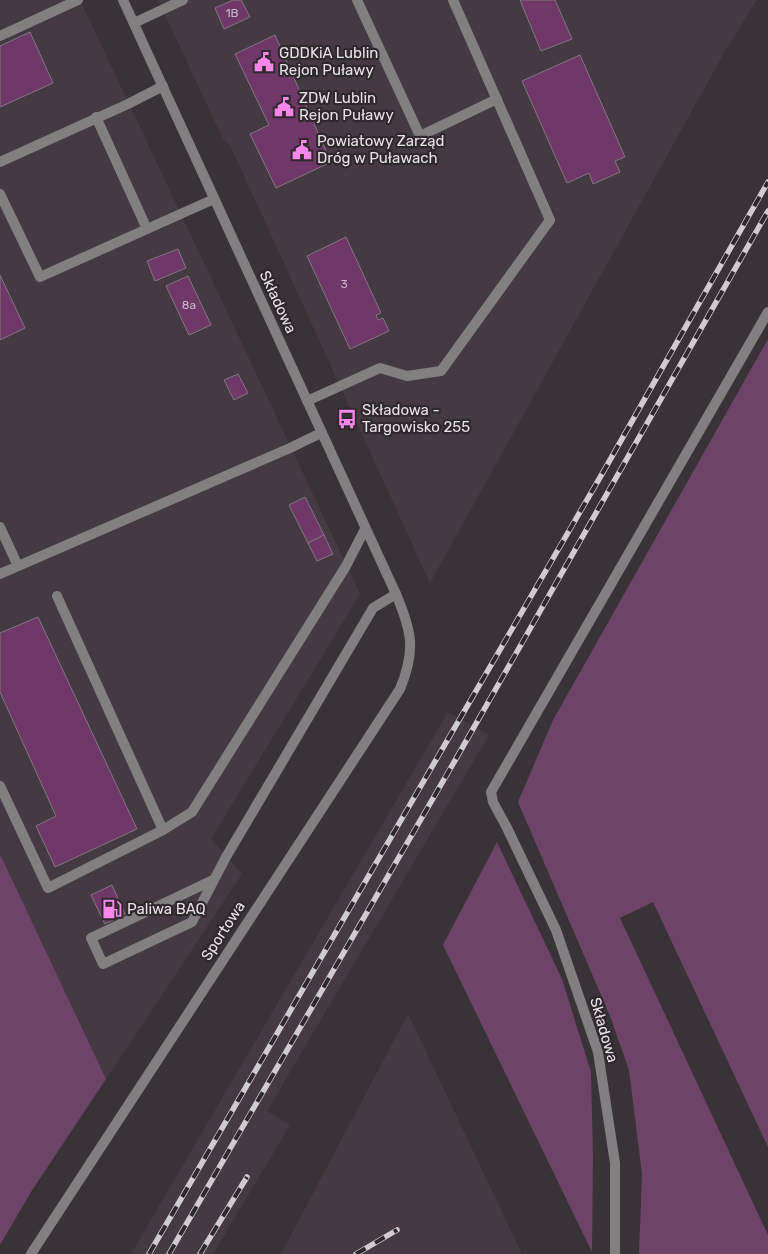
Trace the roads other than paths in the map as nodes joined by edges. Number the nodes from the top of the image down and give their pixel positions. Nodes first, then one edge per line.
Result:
1 (78, 0) edge
2 (123, 0) edge
3 (183, 0) edge
4 (358, 0) edge
5 (453, 0) edge
6 (134, 23) junction
7 (0, 36) edge
8 (162, 86) junction
9 (497, 99) junction
10 (96, 117) junction
11 (0, 162) edge
12 (0, 194) edge
13 (214, 199) junction
14 (147, 229) junction
15 (768, 312) edge
16 (307, 401) junction
17 (322, 433) junction
18 (0, 527) edge
19 (365, 529) junction
20 (18, 566) junction
21 (0, 574) edge
22 (396, 594) junction
23 (57, 596) dead end
24 (405, 616) joint
25 (0, 786) edge
26 (163, 830) junction
27 (213, 880) junction
28 (31, 1254) edge
29 (615, 1254) edge

1 - 7 street
2 - 6 street, Składowa
3 - 6 street
4 - 9 street
5 - 9 street
6 - 8 street, Składowa
8 - 10 street
8 - 13 street, Składowa
9 - 16 street
10 - 11 street
10 - 14 street
12 - 14 street
13 - 14 street
13 - 16 street, Składowa
15 - 29 street, Składowa
16 - 17 street, Składowa
17 - 19 street, Składowa
17 - 20 street
18 - 20 street
19 - 22 street, Składowa
19 - 26 street
20 - 21 street
22 - 24 street, Składowa
22 - 27 street
23 - 26 street
24 - 28 street, Sportowa
25 - 26 street
27 - 27 street

